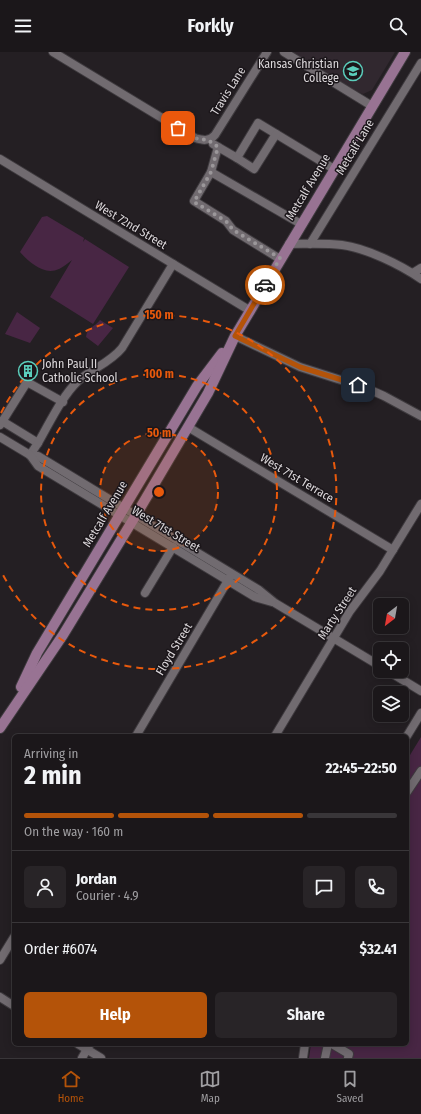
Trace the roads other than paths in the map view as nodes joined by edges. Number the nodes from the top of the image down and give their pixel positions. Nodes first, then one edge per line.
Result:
1 (53, 52) edge
2 (267, 52) edge
3 (284, 52) edge
4 (405, 52) edge
5 (421, 63) edge
6 (372, 106) junction
7 (276, 134) junction
8 (208, 140) junction
9 (218, 147) junction
10 (237, 158) junction
11 (0, 160) edge
12 (334, 169) junction
13 (211, 172) junction
14 (301, 224) junction
15 (289, 244) junction
16 (310, 244) junction
17 (280, 258) junction
18 (173, 264) junction
19 (421, 268) edge
20 (413, 273) junction
21 (421, 279) edge
22 (249, 310) junction
23 (235, 336) junction
24 (63, 402) junction
25 (421, 416) edge
26 (1, 423) edge
27 (188, 427) junction
28 (0, 437) edge
29 (38, 443) junction
30 (30, 455) junction
31 (421, 504) edge
32 (122, 512) junction
33 (134, 519) junction
34 (173, 547) junction
35 (393, 550) junction
36 (230, 577) junction
37 (145, 593) dead end
38 (334, 638) junction
39 (373, 662) edge
40 (400, 678) edge
41 (421, 691) edge
42 (9, 712) junction
43 (421, 713) edge
44 (0, 728) edge
45 (137, 734) edge
46 (276, 734) edge
47 (408, 734) edge
48 (421, 771) edge
49 (409, 789) edge
50 (12, 940) edge
51 (0, 960) edge
52 (0, 998) edge
53 (12, 1005) edge
54 (305, 1046) edge
55 (328, 1046) edge
56 (335, 1046) edge
57 (88, 1047) edge
58 (82, 1058) edge
59 (101, 1058) edge
60 (303, 1058) edge
61 (325, 1058) edge
62 (348, 1058) edge

1 - 8 street
2 - 8 street, Travis Lane
3 - 6 street
4 - 6 main road, Metcalf Avenue
5 - 16 street, Metcalf Lane
6 - 12 main road, Metcalf Avenue
7 - 10 street
7 - 10 street
7 - 12 street
8 - 9 street
9 - 10 street
9 - 13 street
11 - 18 street, West 72nd Street
12 - 14 main road, Metcalf Avenue
13 - 14 street
13 - 17 street
14 - 15 main road, Metcalf Avenue
15 - 16 street
15 - 17 main road, Metcalf Avenue
16 - 20 street
17 - 22 main road, Metcalf Avenue
18 - 22 street, West 72nd Street
18 - 24 street
19 - 20 street
20 - 21 street
22 - 23 main road, Metcalf Avenue
23 - 25 street
23 - 27 main road, Metcalf Avenue
23 - 32 main road, Metcalf Avenue
24 - 26 street
24 - 29 street
26 - 29 street
27 - 33 main road, Metcalf Avenue
27 - 35 street, West 71st Terrace
28 - 30 street, West 71st Street
29 - 30 street
30 - 32 street, West 71st Street
31 - 35 street, Marty Street
32 - 33 street, West 71st Street
32 - 42 main road, Metcalf Avenue
33 - 34 street, West 71st Street
33 - 36 street, West 71st Street
33 - 42 main road, Metcalf Avenue
34 - 36 street, West 71st Street
34 - 37 street
35 - 38 street, Marty Street
36 - 38 street, West 71st Street
36 - 45 street, Floyd Street
38 - 39 street, West 71st Street
38 - 46 street, Marty Street
40 - 41 street
42 - 44 main road, Metcalf Avenue
43 - 47 street
48 - 49 street
50 - 51 street
52 - 53 street
54 - 60 street
55 - 61 street
56 - 62 street
57 - 58 street
57 - 59 street

